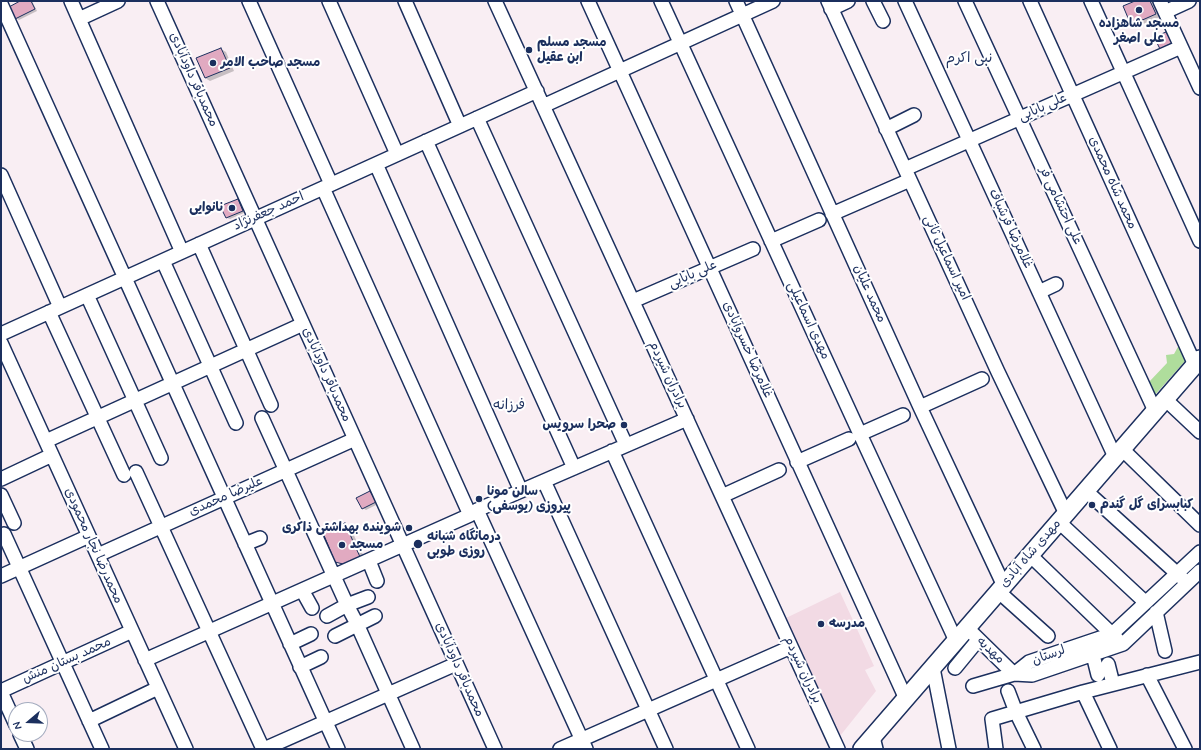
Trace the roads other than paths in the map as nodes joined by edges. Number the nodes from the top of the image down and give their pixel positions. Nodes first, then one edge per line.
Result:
1 (71, 1) edge
2 (118, 1) edge
3 (157, 1) edge
4 (249, 1) edge
5 (328, 1) edge
6 (405, 1) edge
7 (495, 1) edge
8 (588, 1) edge
9 (661, 1) edge
10 (736, 1) edge
11 (773, 1) edge
12 (848, 1) edge
13 (873, 1) edge
14 (905, 1) edge
15 (966, 1) edge
16 (1030, 1) edge
17 (1091, 1) edge
18 (1189, 1) edge
19 (1, 4) edge
20 (830, 5) edge
21 (1163, 6) edge
22 (742, 15) junction
23 (79, 19) junction
24 (883, 22) dead end
25 (681, 43) junction
26 (1181, 47) junction
27 (620, 71) junction
28 (1123, 72) junction
29 (1200, 88) edge
30 (536, 91) junction
31 (1072, 95) junction
32 (544, 106) junction
33 (914, 115) dead end
34 (477, 118) junction
35 (1019, 118) junction
36 (460, 126) junction
37 (886, 129) junction
38 (969, 140) junction
39 (426, 141) junction
40 (398, 154) junction
41 (376, 164) junction
42 (907, 174) junction
43 (1, 175) edge
44 (327, 186) junction
45 (832, 214) junction
46 (255, 218) junction
47 (819, 220) dead end
48 (771, 241) junction
49 (1200, 241) edge
50 (199, 244) junction
51 (753, 248) dead end
52 (182, 252) junction
53 (163, 261) junction
54 (709, 268) junction
55 (125, 278) junction
56 (1056, 284) dead end
57 (1039, 292) junction
58 (87, 295) junction
59 (633, 301) junction
60 (55, 310) junction
61 (303, 324) junction
62 (1, 334) edge
63 (1, 342) edge
64 (246, 350) junction
65 (1198, 362) edge
66 (210, 366) junction
67 (982, 379) dead end
68 (172, 383) junction
69 (135, 400) junction
70 (271, 405) dead end
71 (1160, 405) junction
72 (920, 407) junction
73 (903, 415) dead end
74 (97, 417) junction
75 (262, 418) dead end
76 (687, 419) junction
77 (236, 423) dead end
78 (1200, 432) edge
79 (854, 437) junction
80 (355, 439) junction
81 (46, 441) junction
82 (626, 445) junction
83 (612, 451) junction
84 (1118, 453) junction
85 (52, 455) junction
86 (161, 458) dead end
87 (797, 462) junction
88 (574, 468) junction
89 (286, 470) junction
90 (779, 470) dead end
91 (1, 479) edge
92 (544, 481) junction
93 (521, 491) junction
94 (1086, 491) junction
95 (1, 495) edge
96 (722, 496) junction
97 (224, 498) junction
98 (474, 513) junction
99 (1062, 518) junction
100 (14, 524) dead end
101 (1200, 525) edge
102 (161, 526) junction
103 (4, 534) dead end
104 (89, 536) junction
105 (260, 538) dead end
106 (245, 544) junction
107 (403, 545) junction
108 (1200, 552) edge
109 (98, 555) junction
110 (1030, 555) junction
111 (369, 561) junction
112 (1188, 562) junction
113 (20, 568) junction
114 (1177, 573) junction
115 (1199, 574) edge
116 (1, 576) edge
117 (334, 576) junction
118 (377, 581) dead end
119 (1187, 582) junction
120 (1001, 589) junction
121 (302, 590) junction
122 (368, 597) dead end
123 (1145, 602) junction
124 (272, 604) junction
125 (347, 605) junction
126 (312, 608) dead end
127 (1156, 612) junction
128 (327, 616) dead end
129 (375, 616) dead end
130 (358, 624) junction
131 (132, 631) junction
132 (209, 632) junction
133 (311, 634) dead end
134 (1112, 634) junction
135 (335, 636) dead end
136 (967, 636) junction
137 (1048, 636) dead end
138 (290, 644) junction
139 (1122, 644) junction
140 (791, 647) junction
141 (1165, 651) dead end
142 (1093, 655) junction
143 (321, 657) dead end
144 (146, 660) junction
145 (1200, 662) edge
146 (63, 663) junction
147 (456, 664) junction
148 (1108, 664) dead end
149 (300, 667) junction
150 (933, 668) junction
151 (955, 668) dead end
152 (1014, 674) junction
153 (1098, 675) dead end
154 (1147, 675) junction
155 (716, 680) junction
156 (1114, 684) junction
157 (973, 686) dead end
158 (158, 688) junction
159 (1008, 691) dead end
160 (1, 692) edge
161 (1083, 692) junction
162 (388, 694) junction
163 (906, 699) junction
164 (8, 707) edge
165 (648, 710) junction
166 (1016, 712) junction
167 (89, 721) junction
168 (325, 722) junction
169 (584, 744) edge
170 (870, 745) edge
171 (102, 749) edge
172 (186, 749) edge
173 (263, 749) edge
174 (338, 749) edge
175 (413, 749) edge
176 (495, 749) edge
177 (560, 749) edge
178 (666, 749) edge
179 (748, 749) edge
180 (838, 749) edge
181 (949, 749) edge
182 (996, 749) edge
183 (1034, 749) edge
184 (1110, 749) edge
185 (1185, 749) edge

1 - 23 street
2 - 23 street
3 - 46 street, محمدباقر داودآبادی
4 - 44 street
5 - 40 street
6 - 36 street
7 - 30 street, برادران شیردم
8 - 27 street, غلامرضا خسروآبادی
9 - 25 street, مهدی اسماعیلی
10 - 22 street, محمد علیان
11 - 22 street
12 - 20 street
13 - 24 street
14 - 38 street, غلامرضا فرشباف
15 - 35 street, علی احتشامی فر
16 - 31 street, محمد شاه محمدی
17 - 28 street
18 - 21 street
19 - 55 street
20 - 37 street, امیر اسماعیل ثانی
21 - 26 street
22 - 25 street
22 - 45 street, محمد علیان
23 - 52 street
25 - 27 street
25 - 48 street, مهدی اسماعیلی
26 - 28 street, علی بابایی
26 - 29 street
27 - 32 street
27 - 54 street, غلامرضا خسروآبادی
28 - 31 street, علی بابایی
28 - 49 street
30 - 32 street, برادران شیردم
30 - 34 street, احمد جعفرنژاد
31 - 35 street, علی بابایی
31 - 65 street, محمد شاه محمدی
32 - 59 street, برادران شیردم
33 - 37 street
34 - 36 street, احمد جعفرنژاد
34 - 82 street
35 - 38 street, علی بابایی
35 - 71 street, علی احتشامی فر
36 - 39 street, احمد جعفرنژاد
37 - 42 street, امیر اسماعیل ثانی
38 - 42 street, علی بابایی
38 - 57 street, غلامرضا فرشباف
39 - 40 street, احمد جعفرنژاد
39 - 88 street
40 - 41 street, احمد جعفرنژاد
41 - 44 street, احمد جعفرنژاد
41 - 93 street
42 - 45 street, علی بابایی
42 - 99 street, امیر اسماعیل ثانی
43 - 60 street
44 - 46 street, احمد جعفرنژاد
44 - 98 street
45 - 72 street, محمد علیان
46 - 50 street, احمد جعفرنژاد
46 - 61 street, محمدباقر داودآبادی
47 - 48 street
48 - 79 street, مهدی اسماعیلی
50 - 52 street, احمد جعفرنژاد
50 - 64 street
51 - 54 street, علی بابایی
52 - 53 street, احمد جعفرنژاد
53 - 55 street, احمد جعفرنژاد
53 - 66 street
54 - 59 street, علی بابایی
54 - 87 street, غلامرضا خسروآبادی
55 - 58 street, احمد جعفرنژاد
55 - 68 street
56 - 57 street
57 - 84 street, غلامرضا فرشباف
58 - 60 street, احمد جعفرنژاد
58 - 69 street
59 - 76 street, برادران شیردم
60 - 62 street, احمد جعفرنژاد
60 - 74 street
61 - 64 street
61 - 80 street, محمدباقر داودآبادی
63 - 81 street, محمدرضا نجار محمودی
64 - 66 street
64 - 70 street
65 - 71 main road, مهدی شاه آبادی
66 - 68 street
66 - 77 street
67 - 72 street
68 - 69 street
68 - 97 street
69 - 74 street
69 - 86 street
71 - 78 street
71 - 84 main road, مهدی شاه آبادی
72 - 120 street, محمد علیان
73 - 79 street
74 - 81 street
74 - 102 street
75 - 89 street
76 - 82 street
76 - 96 street, برادران شیردم
79 - 87 street
79 - 136 street, مهدی اسماعیلی
80 - 89 street, علیرضا محمدی
80 - 107 street, محمدباقر داودآبادی
81 - 85 street, محمدرضا نجار محمودی
82 - 83 street
83 - 88 street
83 - 155 street
84 - 94 main road, مهدی شاه آبادی
84 - 101 street
85 - 91 street
85 - 104 street, محمدرضا نجار محمودی
87 - 163 street, غلامرضا خسروآبادی
88 - 92 street
89 - 97 street, علیرضا محمدی
89 - 117 street
90 - 96 street
92 - 93 street
92 - 165 street
93 - 98 street
94 - 99 main road, مهدی شاه آبادی
94 - 114 street
95 - 100 street
96 - 140 street, برادران شیردم
97 - 102 street, علیرضا محمدی
97 - 106 street
98 - 107 street
98 - 169 street
99 - 110 main road, مهدی شاه آبادی
99 - 123 street
102 - 109 street, علیرضا محمدی
102 - 132 street
103 - 113 street
104 - 109 street, محمدرضا نجار محمودی
104 - 113 street
105 - 106 street
106 - 124 street
107 - 111 street
107 - 147 street, محمدباقر داودآبادی
108 - 112 street, لرستان
109 - 131 street, محمدرضا نجار محمودی
110 - 120 main road, مهدی شاه آبادی
110 - 134 street
111 - 117 street
111 - 118 street
112 - 114 street, لرستان
112 - 115 street
113 - 116 street
113 - 146 street
114 - 119 street
114 - 123 street, لرستان
115 - 119 street, لرستان
117 - 121 street
117 - 125 street
119 - 127 street, لرستان
120 - 136 main road, مهدی شاه آبادی
120 - 137 street
121 - 124 street
121 - 126 street
122 - 125 street
123 - 134 street, لرستان
124 - 132 street
124 - 138 street
125 - 128 street
125 - 130 street
127 - 139 street, لرستان
127 - 141 street
129 - 130 street
130 - 135 street
130 - 162 street
131 - 144 street, محمدرضا نجار محمودی
131 - 146 street, محمد بستان منش
132 - 144 street
132 - 173 street
133 - 138 street
134 - 139 street
134 - 152 street, لرستان
136 - 150 main road, مهدی شاه آبادی
136 - 151 street
136 - 152 street, مهدیه
138 - 149 street
139 - 142 street, لرستان
140 - 155 street
140 - 180 street, برادران شیردم
142 - 152 street, لرستان
142 - 153 street
143 - 149 street
144 - 158 street, محمدرضا نجار محمودی
145 - 154 street
146 - 160 street, محمد بستان منش
146 - 167 street
147 - 162 street
147 - 176 street, محمدباقر داودآبادی
148 - 156 street
149 - 168 street
150 - 163 main road, مهدی شاه آبادی
150 - 181 street
152 - 157 street
154 - 156 street
154 - 185 street
155 - 165 street
155 - 179 street
156 - 161 street
158 - 167 street
158 - 172 street, محمدرضا نجار محمودی
159 - 166 street
160 - 164 street
161 - 166 street
161 - 184 street
162 - 168 street
162 - 175 street
163 - 170 main road, مهدی شاه آبادی
165 - 169 street
165 - 178 street
166 - 182 street
166 - 183 street
167 - 171 street
168 - 173 street
168 - 174 street
169 - 177 street

